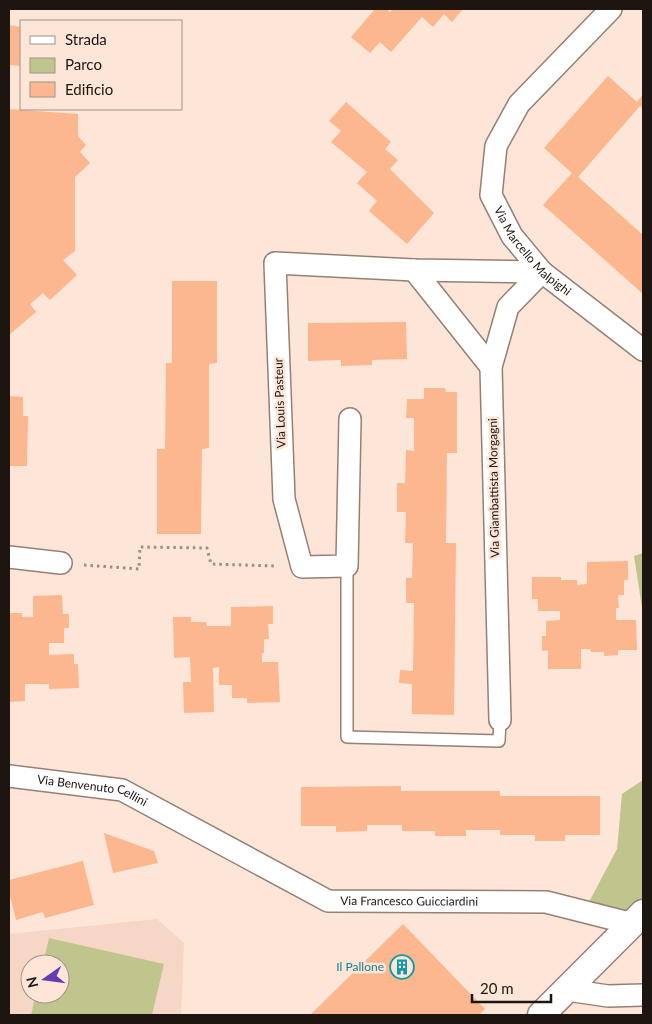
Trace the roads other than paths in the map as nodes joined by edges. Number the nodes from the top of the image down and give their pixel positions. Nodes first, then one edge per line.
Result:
1 (611, 9) edge
2 (414, 270) junction
3 (542, 272) junction
4 (643, 350) edge
5 (491, 367) junction
6 (350, 419) dead end
7 (9, 557) edge
8 (61, 563) road end
9 (347, 566) junction
10 (500, 720) joint
11 (9, 776) edge
12 (172, 818) joint
13 (638, 918) edge
14 (567, 990) junction
15 (643, 996) edge
16 (541, 1015) edge

1 - 3 street, Via Marcello Malpighi
2 - 3 street, Via Louis Pasteur
2 - 5 street
2 - 9 street, Via Louis Pasteur
3 - 4 street, Via Marcello Malpighi
3 - 5 street, Via Giambattista Morgagni
5 - 10 street, Via Giambattista Morgagni
6 - 9 street
7 - 8 street
9 - 10 lane
11 - 12 street, Via Benvenuto Cellini
12 - 13 street, Via Francesco Guicciardini
13 - 14 street
14 - 15 street
14 - 16 street

